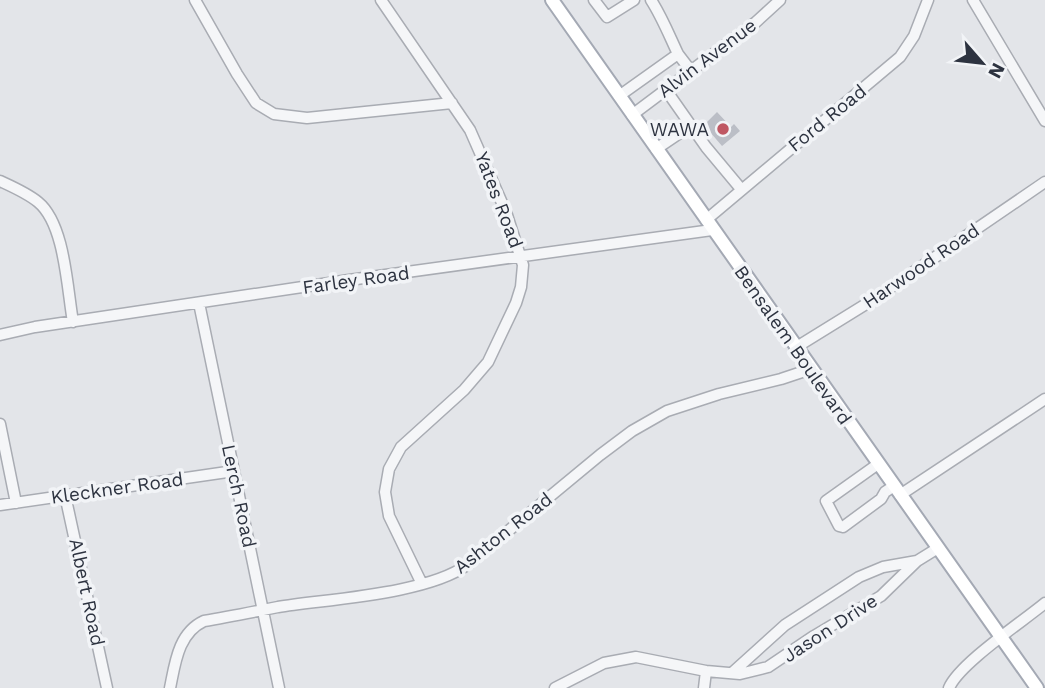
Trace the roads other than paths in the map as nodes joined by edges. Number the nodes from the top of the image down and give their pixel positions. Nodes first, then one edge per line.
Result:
1 (195, 0) edge
2 (381, 0) edge
3 (552, 0) edge
4 (594, 0) edge
5 (634, 0) edge
6 (651, 0) edge
7 (780, 0) edge
8 (928, 0) edge
9 (973, 0) edge
10 (678, 54) junction
11 (691, 71) junction
12 (666, 90) junction
13 (619, 96) junction
14 (452, 103) junction
15 (632, 115) junction
16 (1045, 121) edge
17 (690, 126) junction
18 (656, 149) junction
19 (0, 181) edge
20 (1045, 182) edge
21 (741, 189) junction
22 (709, 225) junction
23 (521, 257) junction
24 (199, 303) junction
25 (73, 322) junction
26 (0, 335) edge
27 (795, 348) junction
28 (811, 369) junction
29 (1045, 399) edge
30 (0, 424) edge
31 (878, 464) junction
32 (234, 471) junction
33 (897, 490) junction
34 (65, 495) junction
35 (16, 503) junction
36 (0, 505) edge
37 (938, 548) junction
38 (917, 561) junction
39 (422, 584) junction
40 (1045, 603) edge
41 (263, 611) junction
42 (1001, 638) junction
43 (706, 671) junction
44 (733, 672) junction
45 (107, 688) edge
46 (170, 688) edge
47 (279, 688) edge
48 (555, 688) edge
49 (704, 688) edge
50 (948, 688) edge
51 (1037, 688) edge

1 - 14 street
2 - 14 street, Yates Road
3 - 13 main road, Bensalem Boulevard
4 - 5 street
6 - 10 street
7 - 11 street, Alvin Avenue
8 - 21 street, Ford Road
9 - 16 street
10 - 11 street
10 - 13 street
11 - 12 street, Alvin Avenue
12 - 15 street, Alvin Avenue
12 - 17 street
13 - 15 main road, Bensalem Boulevard
14 - 23 street, Yates Road
15 - 18 main road, Bensalem Boulevard
17 - 18 street
17 - 21 street
18 - 22 main road, Bensalem Boulevard
19 - 25 street
20 - 27 street, Harwood Road
21 - 22 street, Ford Road
22 - 23 street, Farley Road
22 - 27 main road, Bensalem Boulevard
23 - 24 street, Farley Road
23 - 39 street, Yates Road
24 - 25 street, Farley Road
24 - 32 street, Lerch Road
25 - 26 street, Farley Road
27 - 28 main road, Bensalem Boulevard
28 - 31 main road, Bensalem Boulevard
28 - 39 street, Ashton Road
29 - 33 street
30 - 35 street
31 - 33 main road, Bensalem Boulevard
31 - 33 street
32 - 34 street, Kleckner Road
32 - 41 street, Lerch Road
33 - 37 main road, Bensalem Boulevard
34 - 35 street, Kleckner Road
34 - 45 street, Albert Road
35 - 36 street, Kleckner Road
37 - 38 street, Jason Drive
37 - 42 main road, Bensalem Boulevard
38 - 44 street, Jason Drive
38 - 44 street, Jason Drive
39 - 41 street, Ashton Road
40 - 42 street
41 - 46 street, Ashton Road
41 - 47 street, Lerch Road
42 - 50 street
42 - 51 main road, Bensalem Boulevard
43 - 44 street, Jason Drive
43 - 48 street, Jason Drive
43 - 49 street

